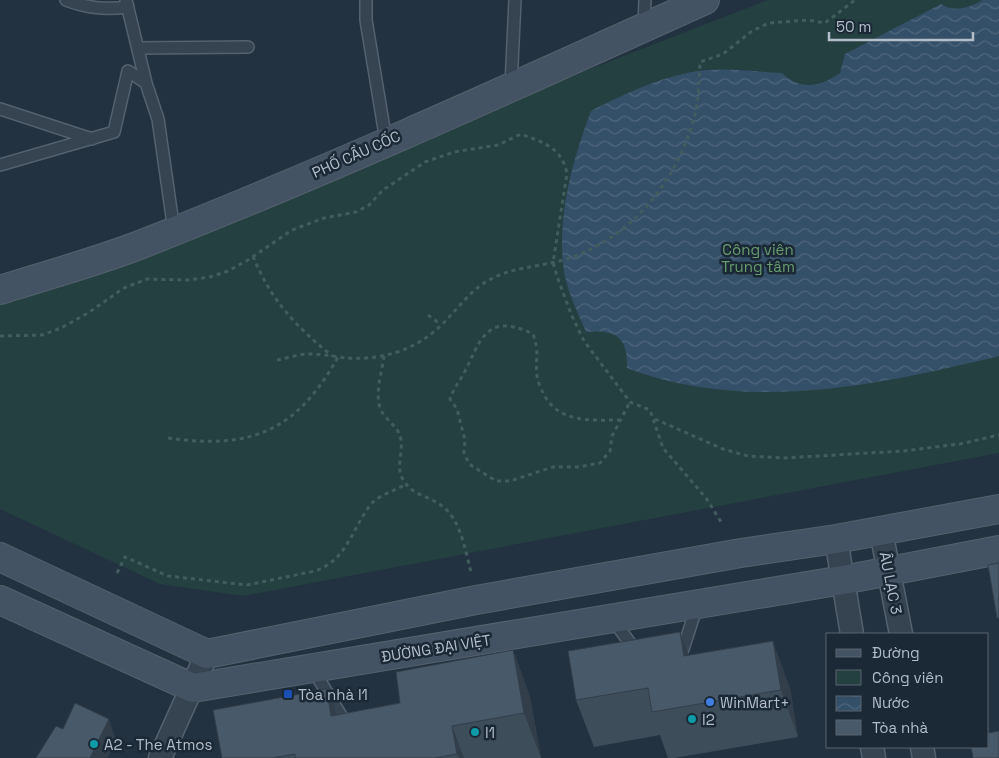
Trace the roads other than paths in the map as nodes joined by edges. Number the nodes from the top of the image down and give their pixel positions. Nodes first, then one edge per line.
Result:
1 (66, 0) edge
2 (366, 0) edge
3 (515, 0) edge
4 (645, 0) edge
5 (705, 0) edge
6 (127, 4) edge
7 (644, 28) junction
8 (248, 47) dead end
9 (138, 48) junction
10 (146, 83) junction
11 (510, 87) junction
12 (0, 109) edge
13 (92, 139) junction
14 (386, 142) junction
15 (0, 165) edge
16 (174, 231) junction
17 (0, 290) edge
18 (999, 509) edge
19 (881, 531) junction
20 (836, 540) junction
21 (999, 550) edge
22 (0, 557) edge
23 (889, 571) junction
24 (843, 580) junction
25 (0, 600) edge
26 (697, 604) junction
27 (612, 618) junction
28 (852, 633) edge
29 (901, 633) edge
30 (207, 654) junction
31 (642, 658) edge
32 (668, 664) edge
33 (312, 668) junction
34 (193, 688) junction
35 (360, 730) edge
36 (160, 758) edge

1 - 6 lane
2 - 14 lane
3 - 11 lane
4 - 7 lane
5 - 7 street, PHỐ CẦU CỐC
6 - 9 lane
7 - 11 street, PHỐ CẦU CỐC
8 - 9 lane
9 - 10 lane
10 - 13 lane
10 - 16 lane
11 - 14 street, PHỐ CẦU CỐC
12 - 13 lane
13 - 15 lane
14 - 16 street, PHỐ CẦU CỐC
16 - 17 street, PHỐ CẦU CỐC
18 - 19 street
19 - 20 street
19 - 23 street, ÂU LẠC 3
20 - 24 street
20 - 30 street
21 - 23 street, ĐƯỜNG ĐẠI VIỆT
22 - 30 street
23 - 24 street, ĐƯỜNG ĐẠI VIỆT
23 - 29 street, ÂU LẠC 3
24 - 26 street, ĐƯỜNG ĐẠI VIỆT
24 - 28 street
25 - 34 street
26 - 27 street, ĐƯỜNG ĐẠI VIỆT
26 - 32 lane
27 - 31 lane
27 - 33 street, ĐƯỜNG ĐẠI VIỆT
30 - 34 street
33 - 34 street, ĐƯỜNG ĐẠI VIỆT
33 - 35 lane
34 - 36 street

